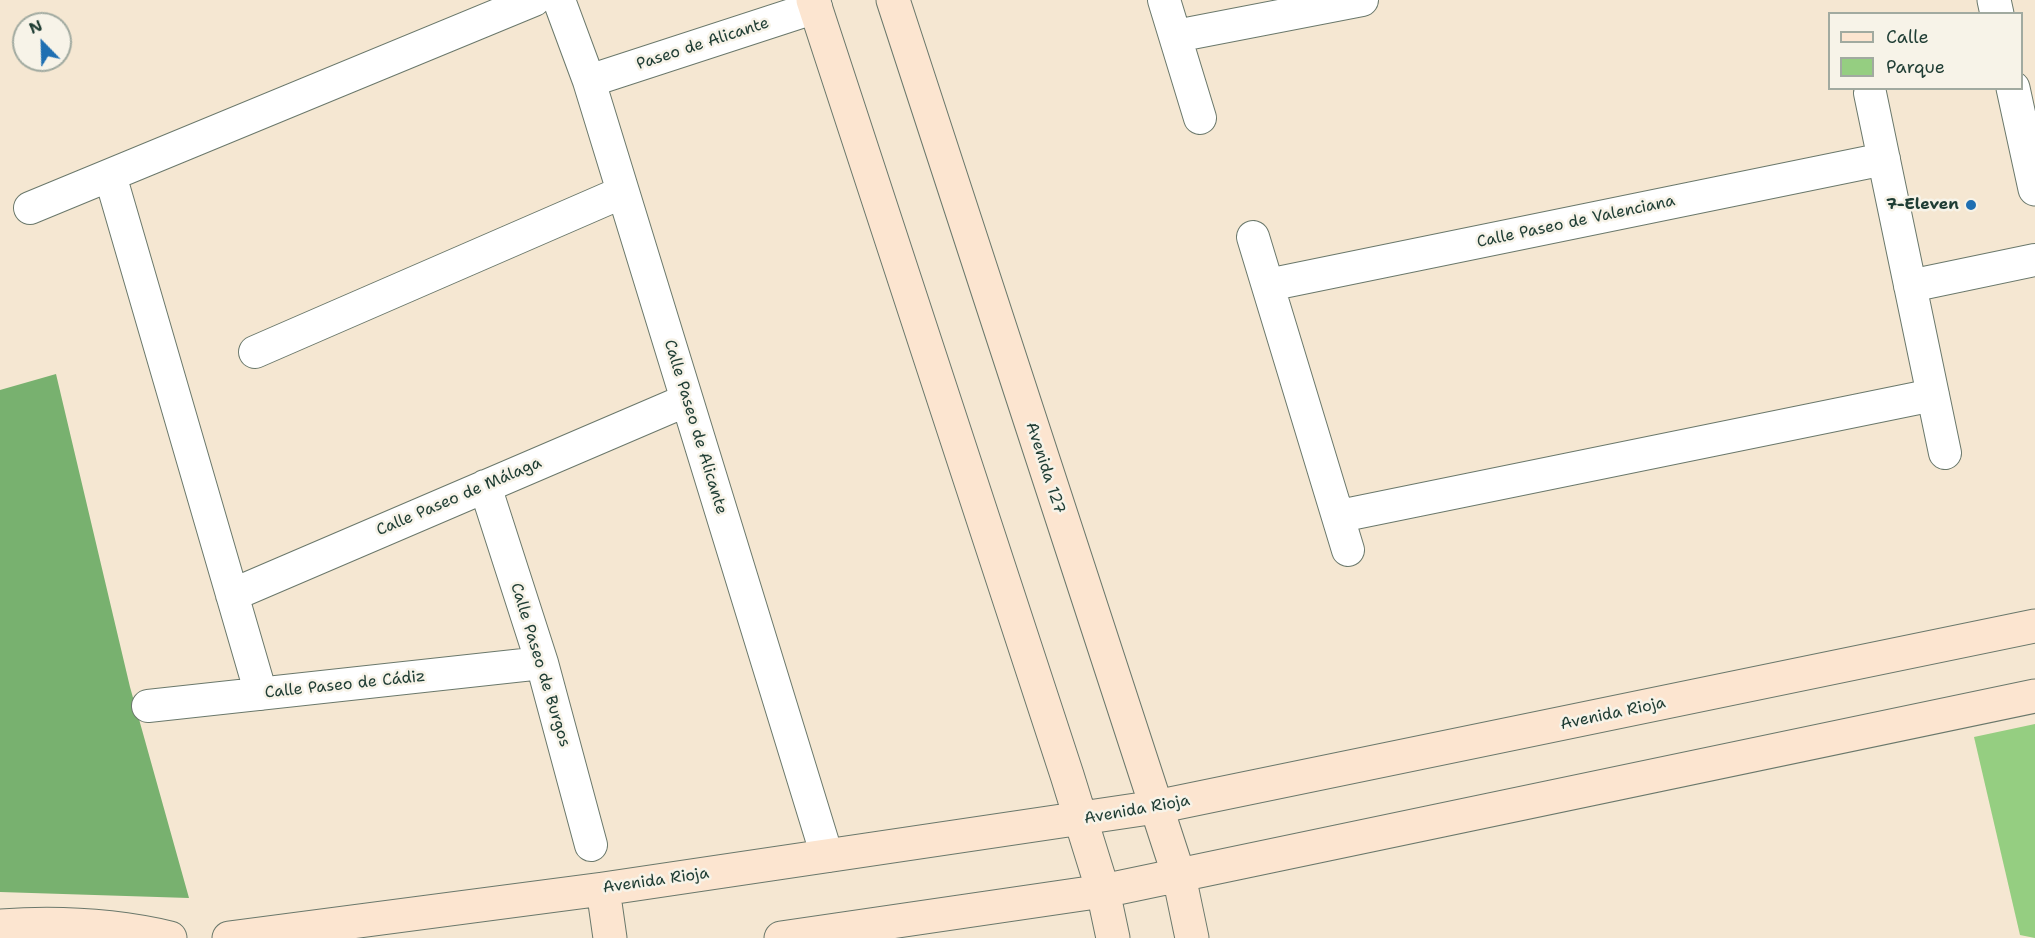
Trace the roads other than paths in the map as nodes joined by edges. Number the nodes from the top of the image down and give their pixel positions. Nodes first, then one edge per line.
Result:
1 (534, 0) edge
2 (559, 0) edge
3 (892, 0) edge
4 (1164, 0) edge
5 (1362, 0) edge
6 (815, 3) edge
7 (1176, 36) junction
8 (589, 81) junction
9 (2013, 90) edge
10 (1870, 93) dead end
11 (1200, 118) dead end
12 (1884, 159) junction
13 (110, 175) junction
14 (2035, 189) edge
15 (623, 192) junction
16 (30, 208) dead end
17 (1253, 237) dead end
18 (2035, 260) edge
19 (1268, 285) junction
20 (1910, 286) junction
21 (255, 352) dead end
22 (1933, 395) junction
23 (687, 400) junction
24 (1945, 453) dead end
25 (485, 486) junction
26 (1340, 516) junction
27 (1348, 550) dead end
28 (232, 595) junction
29 (2035, 626) edge
30 (542, 663) junction
31 (261, 694) junction
32 (2035, 696) edge
33 (148, 706) dead end
34 (1156, 807) junction
35 (1081, 819) junction
36 (591, 845) dead end
37 (827, 856) junction
38 (1179, 876) junction
39 (603, 889) junction
40 (1103, 891) junction
41 (0, 926) edge
42 (129, 933) edge
43 (170, 938) edge
44 (229, 938) edge
45 (610, 938) edge
46 (781, 938) edge
47 (1113, 938) edge
48 (1192, 938) edge

1 - 13 street
2 - 8 street, Calle Paseo de Alicante
3 - 34 main road, Avenida 127
4 - 7 street
5 - 7 street
6 - 8 street, Paseo de Alicante
6 - 35 main road
7 - 11 street
8 - 15 street, Calle Paseo de Alicante
9 - 14 street
10 - 12 street
12 - 19 street, Calle Paseo de Valenciana
12 - 20 street
13 - 16 street
13 - 28 street
15 - 21 street
15 - 23 street, Calle Paseo de Alicante
17 - 19 street
18 - 20 street
19 - 26 street
20 - 22 street
22 - 24 street
22 - 26 street
23 - 25 street, Calle Paseo de Málaga
23 - 37 street, Calle Paseo de Alicante
25 - 28 street, Calle Paseo de Málaga
25 - 30 street, Calle Paseo de Burgos
26 - 27 street
28 - 31 street
29 - 34 main road, Avenida Rioja
30 - 31 street, Calle Paseo de Cádiz
30 - 36 street, Calle Paseo de Burgos
31 - 33 street, Calle Paseo de Cádiz
32 - 38 main road
34 - 35 main road, Avenida Rioja
34 - 38 main road, Avenida 127
35 - 37 main road, Avenida Rioja
35 - 40 main road
37 - 39 main road, Avenida Rioja
38 - 40 main road
38 - 48 main road, Avenida 127
39 - 44 main road, Avenida Rioja
39 - 45 main road
40 - 46 main road
40 - 47 main road
41 - 42 main road
42 - 43 main road

